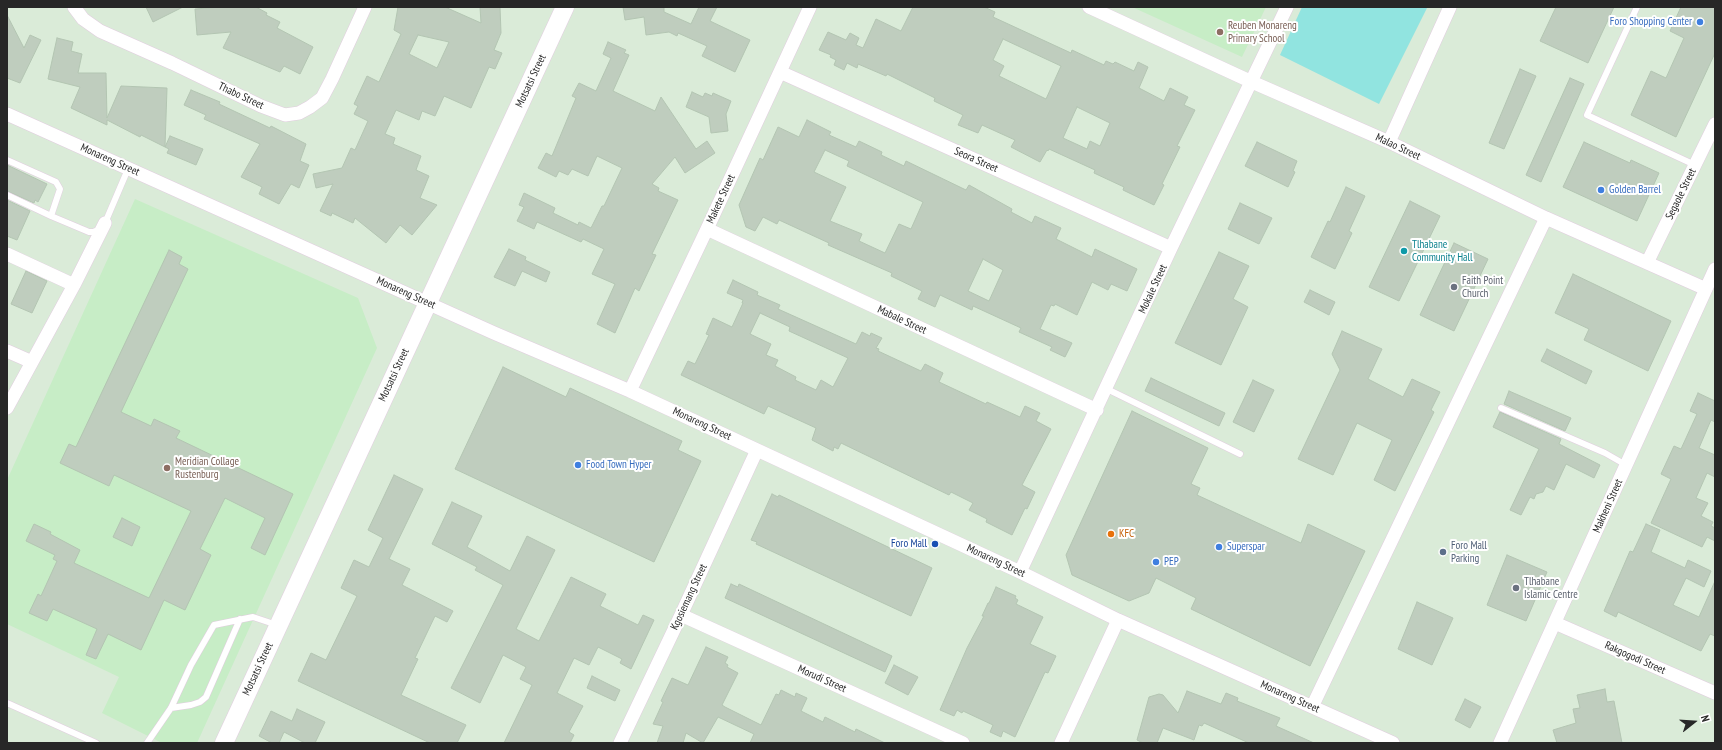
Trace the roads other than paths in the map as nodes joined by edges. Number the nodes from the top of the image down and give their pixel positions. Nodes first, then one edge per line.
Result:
1 (74, 7) edge
2 (365, 7) edge
3 (565, 7) edge
4 (810, 7) edge
5 (1090, 7) edge
6 (1287, 7) edge
7 (1450, 7) edge
8 (1637, 7) edge
9 (780, 72) junction
10 (1252, 82) junction
11 (7, 114) edge
12 (1715, 124) edge
13 (1389, 142) junction
14 (7, 160) edge
15 (1695, 165) junction
16 (128, 169) junction
17 (7, 195) edge
18 (51, 216) junction
19 (1546, 218) junction
20 (105, 223) junction
21 (707, 229) junction
22 (1172, 248) junction
23 (7, 254) edge
24 (1647, 263) junction
25 (1715, 269) edge
26 (74, 285) junction
27 (1706, 289) junction
28 (427, 303) junction
29 (7, 351) edge
30 (32, 362) junction
31 (1107, 389) junction
32 (630, 391) junction
33 (7, 408) edge
34 (1500, 408) dead end
35 (1097, 410) junction
36 (757, 450) junction
37 (1240, 454) dead end
38 (1626, 465) junction
39 (1020, 572) junction
40 (681, 615) junction
41 (240, 619) junction
42 (1118, 620) junction
43 (1555, 623) junction
44 (279, 625) junction
45 (1715, 693) edge
46 (7, 703) edge
47 (1312, 707) junction
48 (171, 708) junction
49 (96, 743) edge
50 (147, 743) edge
51 (224, 743) edge
52 (620, 743) edge
53 (963, 743) edge
54 (1061, 743) edge
55 (1393, 743) edge
56 (1500, 743) edge

1 - 2 street, Thabo Street
3 - 28 street, Motsatsi Street
4 - 9 street, Makete Street
5 - 10 street, Malao Street
6 - 10 street, Mokale Street
7 - 13 street
8 - 15 lane
9 - 21 street, Makete Street
9 - 22 street, Seora Street
10 - 13 street, Malao Street
10 - 22 street, Mokale Street
11 - 16 street, Monareng Street
12 - 15 street, Segaole Street
13 - 19 street, Malao Street
14 - 18 lane
15 - 24 street, Segaole Street
16 - 20 lane
16 - 28 street, Monareng Street
17 - 18 lane
18 - 20 lane
19 - 24 street, Malao Street
19 - 47 street
20 - 26 street
21 - 32 street, Makete Street
21 - 35 street, Mabale Street
22 - 31 street, Mokale Street
23 - 26 street
24 - 27 street, Malao Street
25 - 27 street, Makheni Street
26 - 30 street
27 - 38 street, Makheni Street
28 - 32 street, Monareng Street
28 - 44 street, Motsatsi Street
29 - 30 street
30 - 33 street
31 - 35 street, Mokale Street
31 - 37 lane
32 - 36 street, Monareng Street
34 - 38 lane
35 - 39 street, Mokale Street
36 - 39 street, Monareng Street
36 - 40 street, Kgosiemang Street
38 - 43 street, Makheni Street
39 - 42 street, Monareng Street
40 - 52 street, Kgosiemang Street
40 - 53 street, Morudi Street
41 - 44 lane
41 - 48 lane
41 - 48 lane
42 - 47 street, Monareng Street
42 - 54 street
43 - 45 street, Rakgogodi Street
43 - 56 street, Makheni Street
44 - 51 street, Motsatsi Street
46 - 49 lane
47 - 55 street, Monareng Street
48 - 50 lane

